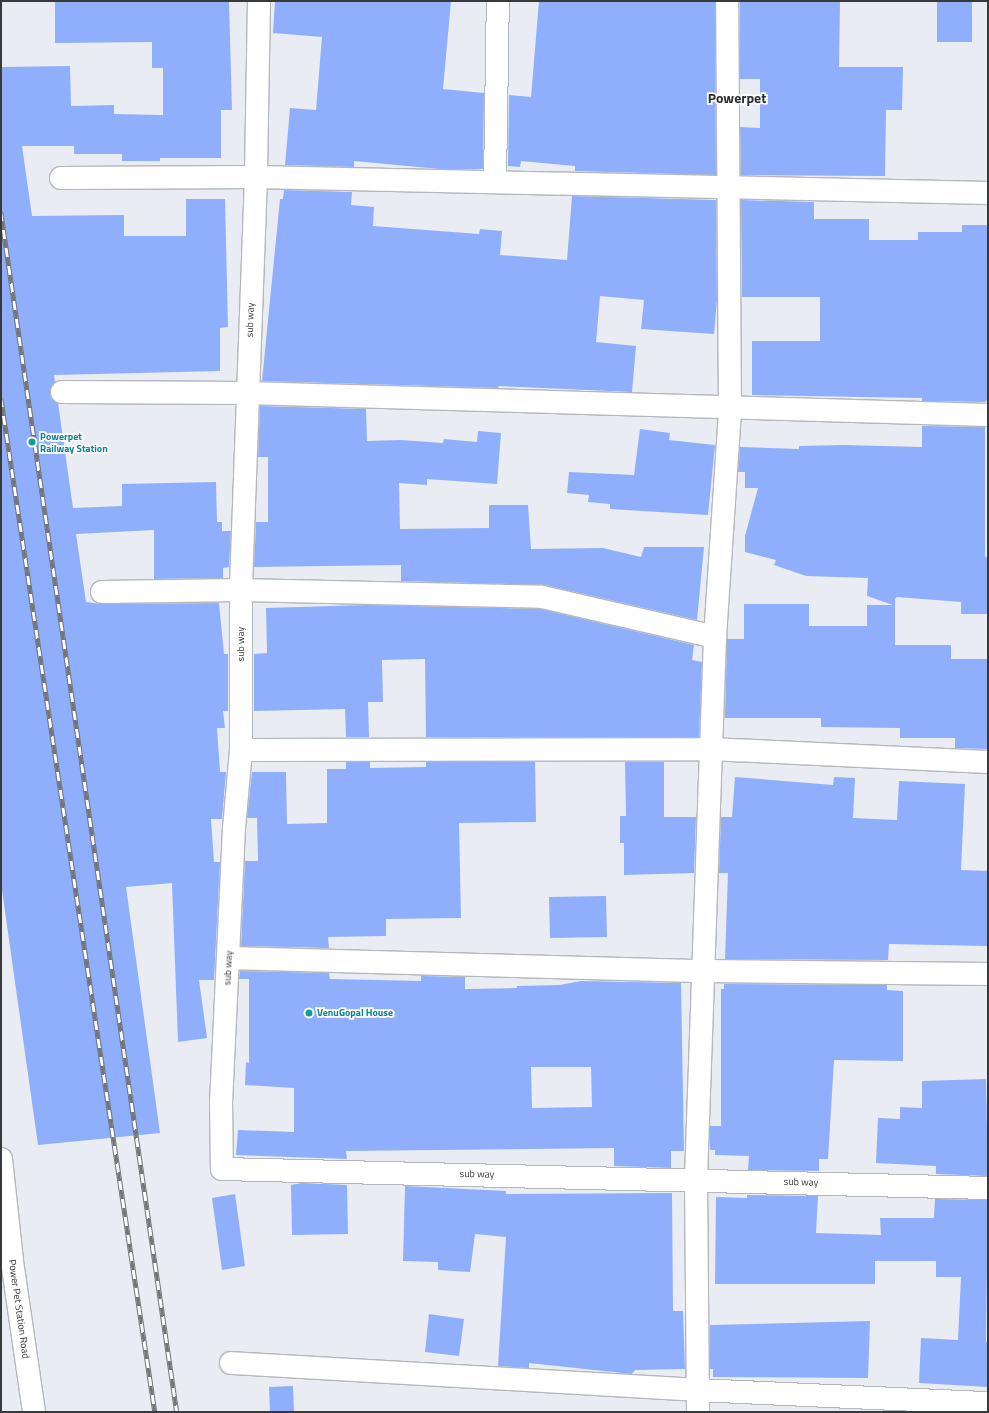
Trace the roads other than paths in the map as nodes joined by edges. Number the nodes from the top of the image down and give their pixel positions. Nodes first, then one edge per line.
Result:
1 (259, 1) edge
2 (498, 1) edge
3 (727, 1) edge
4 (256, 177) junction
5 (61, 178) dead end
6 (495, 182) junction
7 (727, 187) junction
8 (988, 193) edge
9 (62, 392) dead end
10 (247, 393) junction
11 (730, 409) junction
12 (988, 415) edge
13 (241, 590) junction
14 (102, 592) dead end
15 (715, 637) junction
16 (711, 749) junction
17 (241, 750) junction
18 (988, 762) edge
19 (229, 958) junction
20 (704, 971) junction
21 (988, 974) edge
22 (1, 1159) edge
23 (696, 1179) junction
24 (988, 1188) edge
25 (6, 1260) edge
26 (231, 1363) dead end
27 (697, 1390) junction
28 (988, 1403) edge
29 (34, 1412) edge
30 (698, 1412) edge

1 - 4 street, sub way
2 - 6 street
3 - 7 street
4 - 5 street
4 - 6 street
4 - 10 street, sub way
6 - 7 street
7 - 8 street
7 - 11 street
9 - 10 street
10 - 11 street
10 - 13 street, sub way
11 - 12 street
11 - 15 street
13 - 14 street
13 - 15 street
13 - 17 street, sub way
15 - 16 street
16 - 17 street
16 - 18 street
16 - 20 street
17 - 19 street, sub way
19 - 20 street
19 - 23 street, sub way
20 - 21 street
20 - 23 street
22 - 25 street, Power Pet Station Road
23 - 24 street, sub way
23 - 27 street
25 - 29 street, Power Pet Station Road
26 - 27 street
27 - 28 street
27 - 30 street

